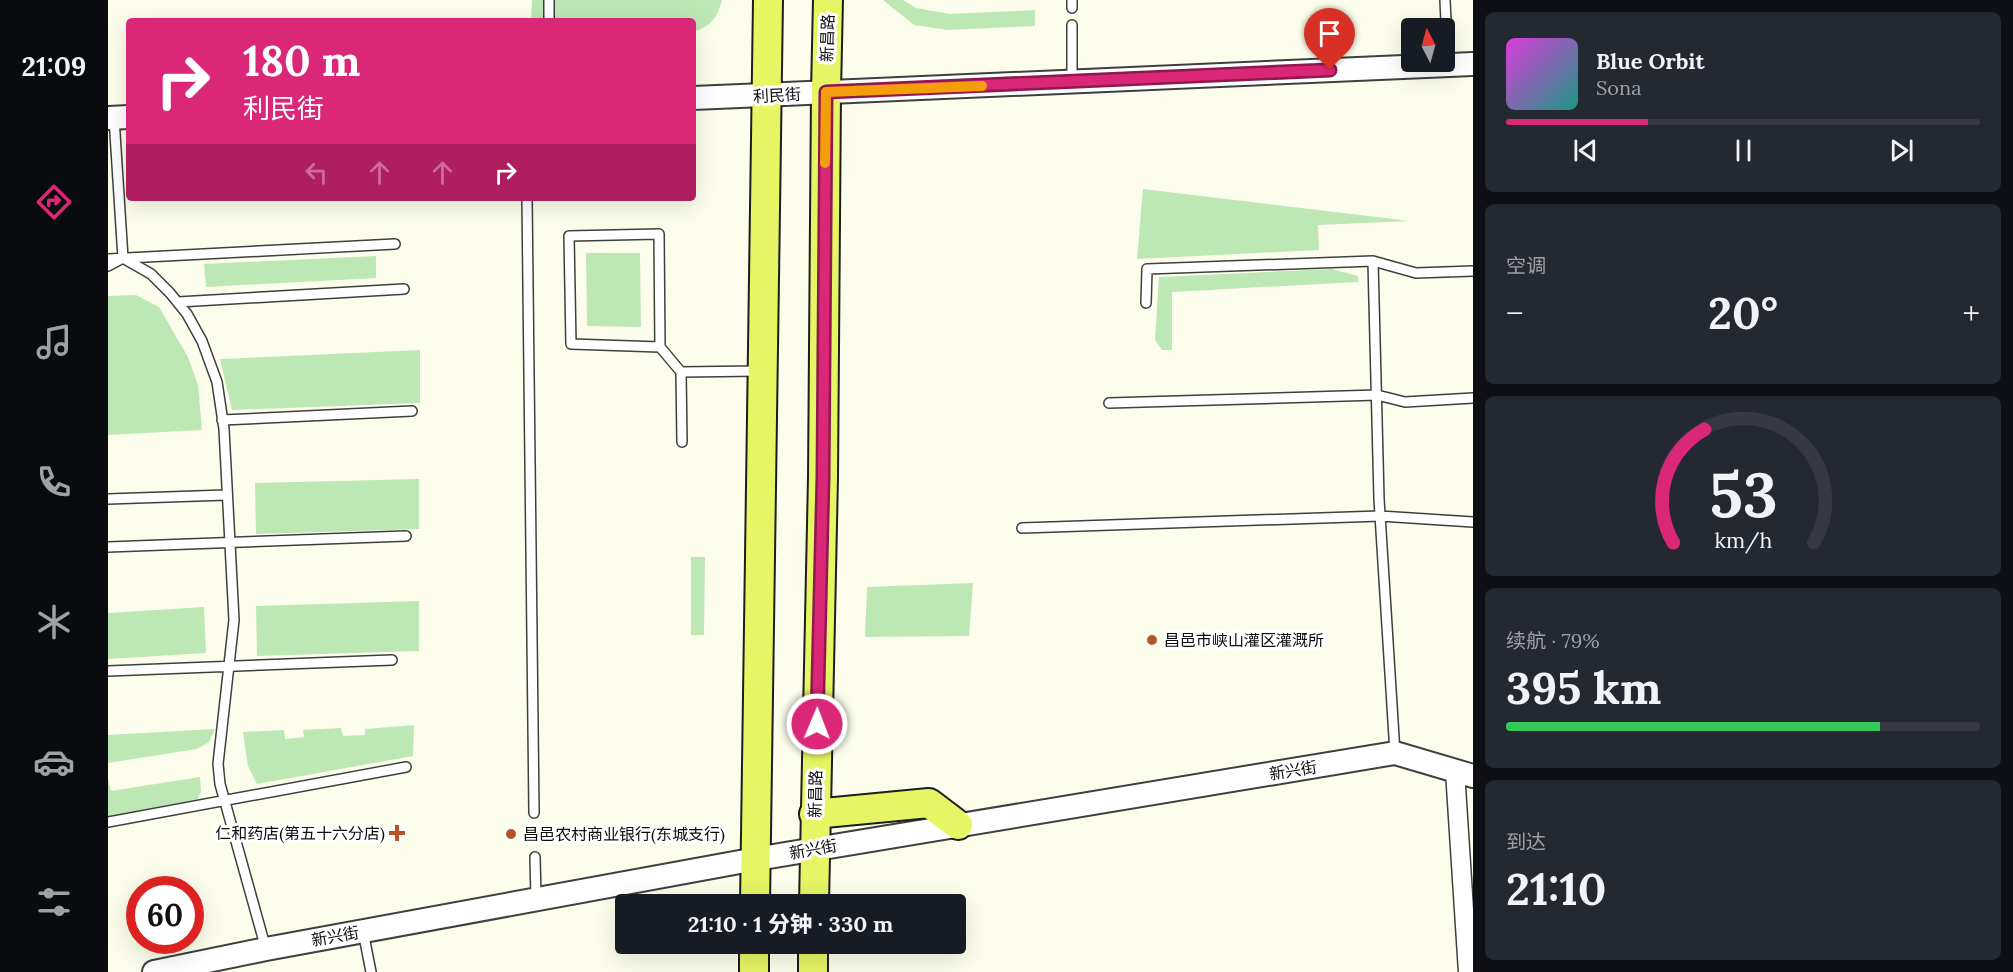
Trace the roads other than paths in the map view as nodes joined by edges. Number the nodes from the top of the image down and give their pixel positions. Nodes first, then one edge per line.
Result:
1 (549, 0) edge
2 (768, 0) edge
3 (828, 0) edge
4 (1445, 0) edge
5 (549, 18) edge
6 (1446, 18) edge
7 (1072, 25) dead end
8 (1473, 64) edge
9 (1455, 65) edge
10 (1401, 67) edge
11 (1072, 81) junction
12 (826, 92) junction
13 (766, 96) junction
14 (696, 98) edge
15 (117, 118) edge
16 (527, 201) edge
17 (395, 244) dead end
18 (123, 258) junction
19 (108, 259) edge
20 (1373, 261) junction
21 (108, 266) edge
22 (1473, 272) edge
23 (404, 290) dead end
24 (178, 302) junction
25 (1146, 303) dead end
26 (660, 347) junction
27 (763, 371) junction
28 (681, 372) junction
29 (1377, 395) junction
30 (1473, 398) edge
31 (1109, 403) dead end
32 (411, 411) dead end
33 (222, 420) junction
34 (682, 442) dead end
35 (226, 495) junction
36 (108, 499) edge
37 (1380, 516) junction
38 (1473, 522) edge
39 (1022, 528) dead end
40 (406, 536) dead end
41 (230, 543) junction
42 (108, 547) edge
43 (392, 660) dead end
44 (230, 666) junction
45 (108, 671) edge
46 (1395, 753) junction
47 (406, 767) dead end
48 (1464, 773) edge
49 (225, 800) junction
50 (534, 813) dead end
51 (814, 814) junction
52 (108, 822) edge
53 (958, 825) junction
54 (814, 849) junction
55 (535, 857) dead end
56 (756, 859) junction
57 (755, 894) edge
58 (814, 894) edge
59 (536, 900) junction
60 (363, 931) junction
61 (266, 949) junction
62 (754, 954) edge
63 (813, 954) edge
64 (154, 972) edge
65 (370, 972) edge
66 (754, 972) edge
67 (813, 972) edge
68 (1468, 972) edge

1 - 5 lane
2 - 13 main road
3 - 12 main road, 新昌路
4 - 6 lane
7 - 11 lane
8 - 9 street, 利民街
10 - 11 street, 利民街
11 - 12 street, 利民街
12 - 13 street, 利民街
12 - 51 main road, 新昌路
13 - 14 street, 利民街
13 - 27 main road
15 - 18 lane
16 - 50 lane
17 - 18 lane
18 - 19 lane
18 - 21 lane
18 - 24 lane
20 - 22 lane
20 - 25 lane
20 - 29 lane
23 - 24 lane
24 - 33 lane
26 - 26 lane
26 - 28 lane
27 - 28 lane
27 - 56 main road
28 - 34 lane
29 - 30 lane
29 - 31 lane
29 - 37 lane
32 - 33 lane
33 - 35 lane
35 - 36 lane
35 - 41 lane
37 - 38 lane
37 - 39 lane
37 - 46 lane
40 - 41 lane
41 - 42 lane
41 - 44 lane
43 - 44 lane
44 - 45 lane
44 - 49 lane
46 - 48 street, 新兴街
46 - 53 street, 新兴街
47 - 49 lane
48 - 68 street
49 - 52 lane
49 - 61 lane
51 - 53 main road
51 - 54 main road, 新昌路
53 - 54 street, 新兴街
54 - 56 street, 新兴街
54 - 58 main road, 新昌路
55 - 59 lane
56 - 57 main road
56 - 59 street, 新兴街
59 - 60 street, 新兴街
60 - 61 street, 新兴街
60 - 65 lane
61 - 64 street, 新兴街
62 - 66 main road
63 - 67 main road

